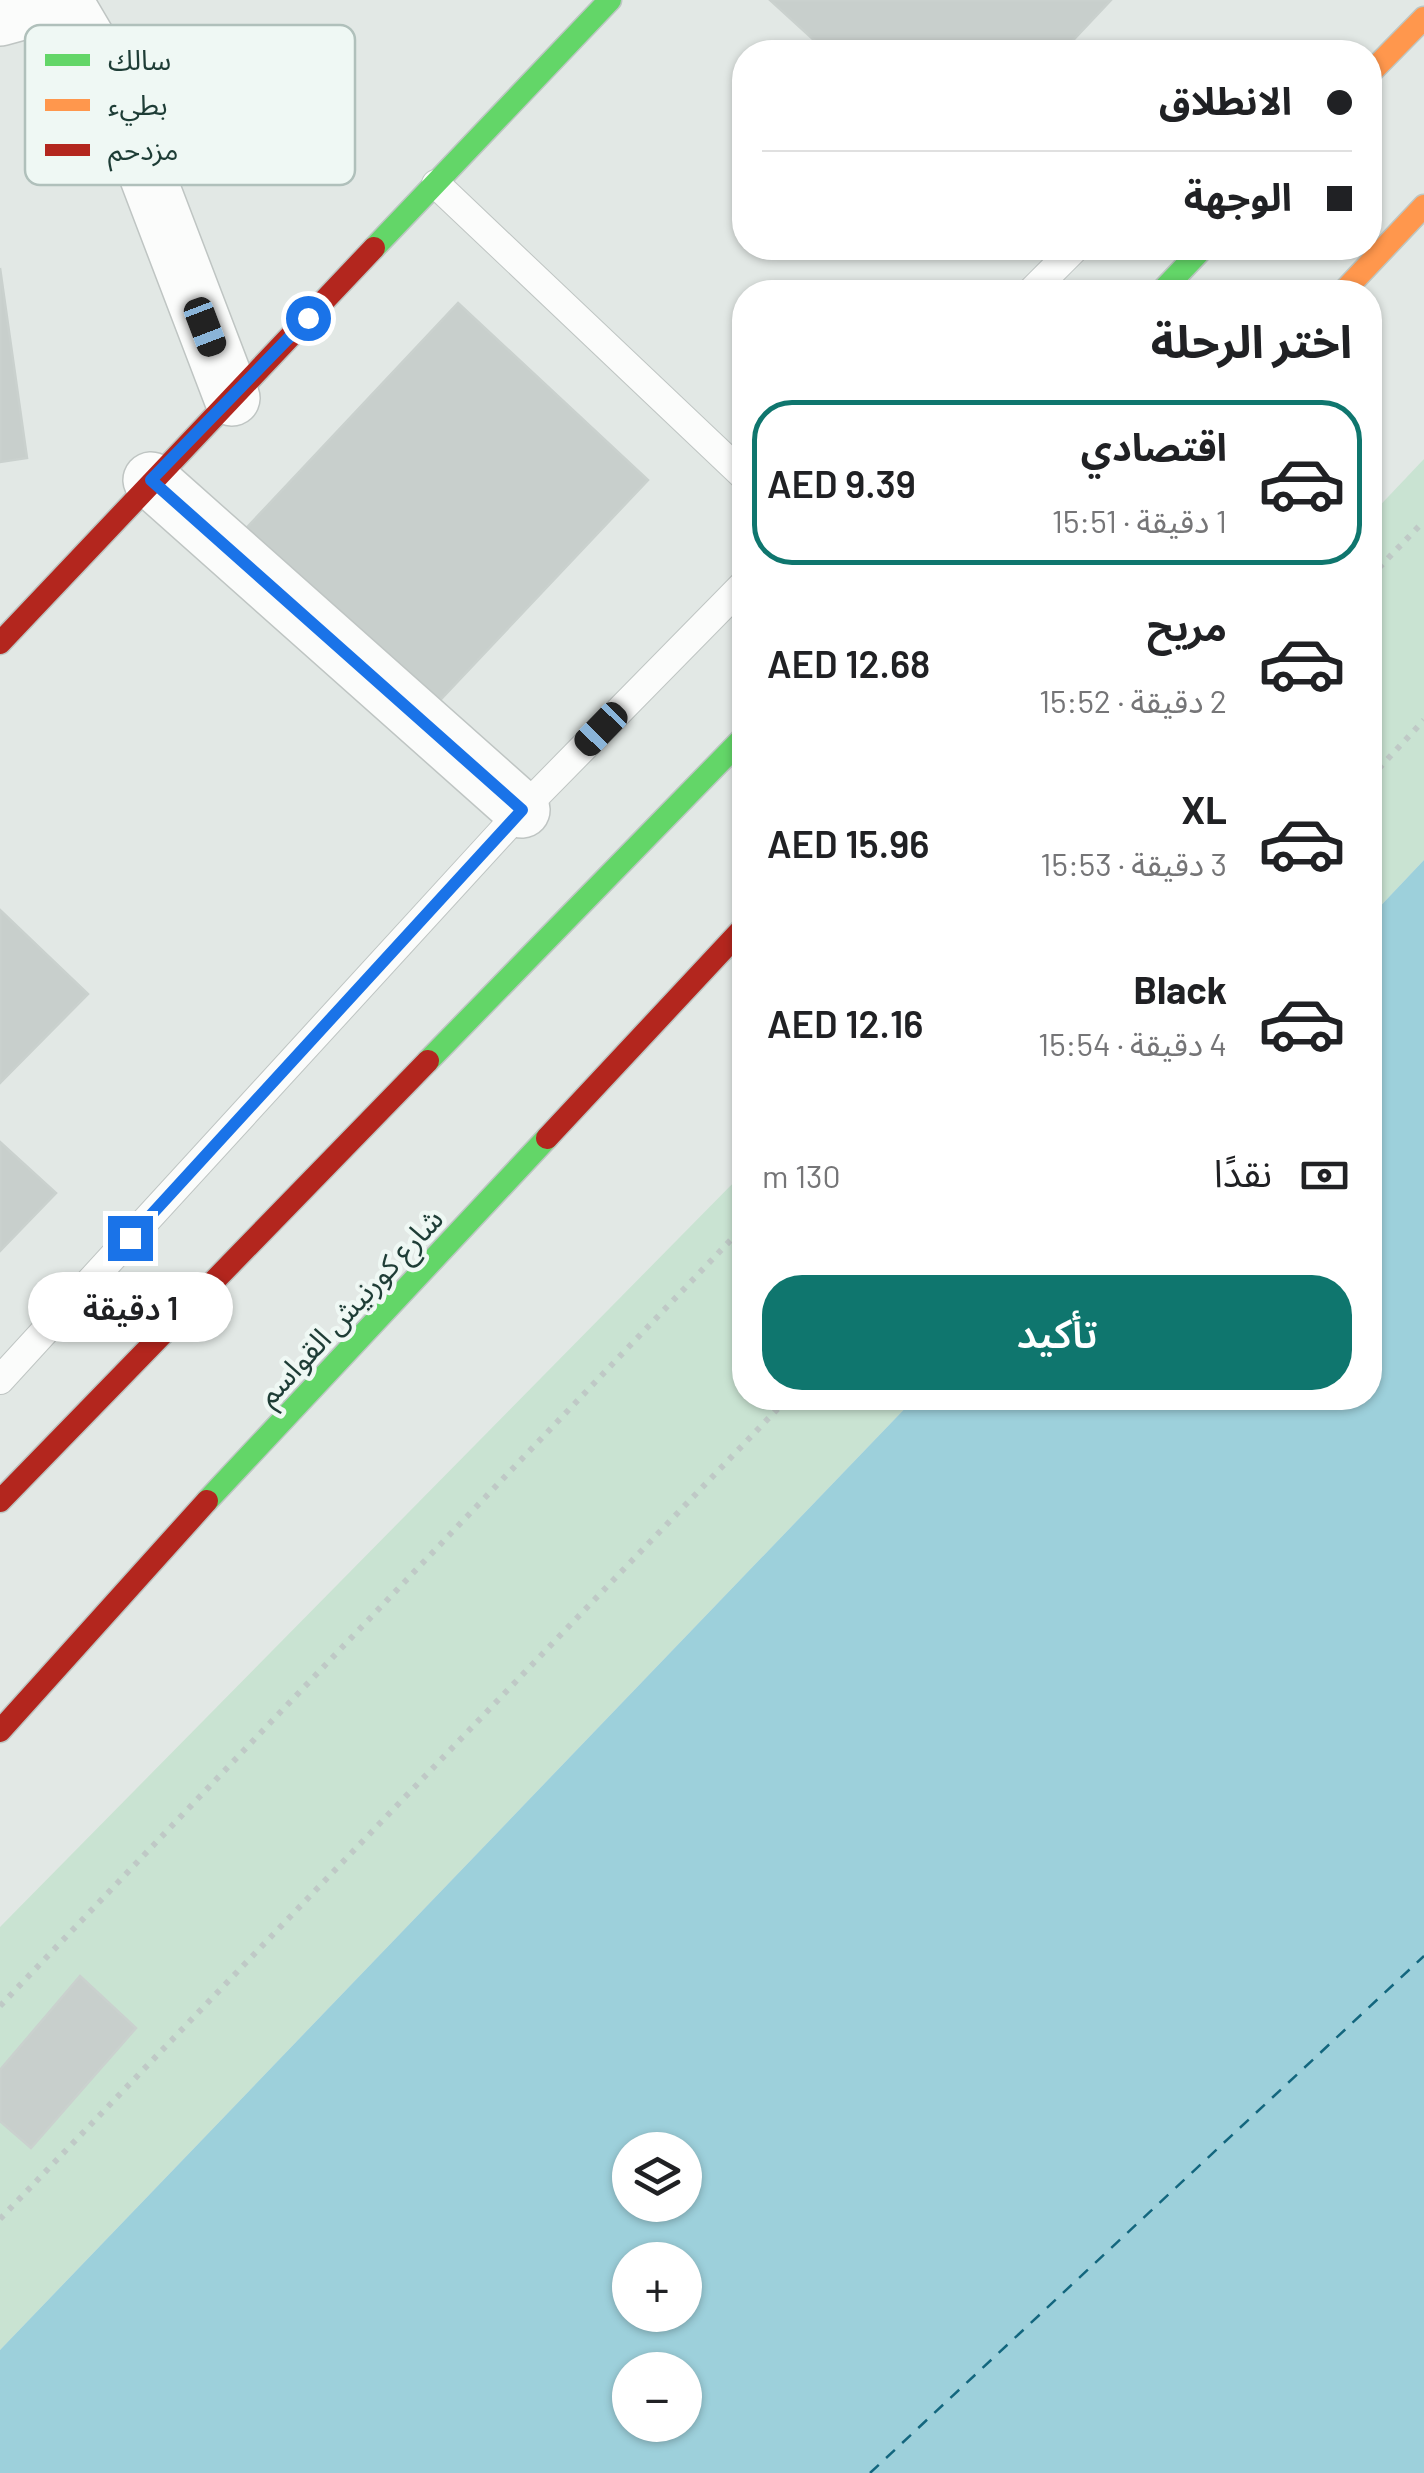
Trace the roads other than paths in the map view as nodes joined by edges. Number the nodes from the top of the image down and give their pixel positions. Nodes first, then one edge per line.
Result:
1 (65, 0) edge
2 (610, 0) edge
3 (0, 18) edge
4 (1424, 18) edge
5 (79, 25) edge
6 (1382, 61) edge
7 (436, 184) junction
8 (151, 185) edge
9 (1424, 206) edge
10 (1382, 251) edge
11 (1063, 260) edge
12 (1192, 260) edge
13 (1373, 260) edge
14 (1043, 280) edge
15 (1172, 280) edge
16 (1354, 280) edge
17 (232, 398) junction
18 (732, 465) edge
19 (151, 480) junction
20 (732, 595) edge
21 (0, 643) edge
22 (732, 749) edge
23 (522, 810) junction
24 (732, 940) edge
25 (0, 1380) edge
26 (0, 1500) edge
27 (0, 1731) edge

1 - 3 street
1 - 5 street
2 - 7 main road
4 - 6 main road
7 - 17 main road
7 - 18 lane
8 - 17 street
9 - 10 main road
11 - 14 lane
12 - 15 main road
13 - 16 main road
17 - 19 main road
19 - 21 main road
19 - 23 street
20 - 23 lane
22 - 26 main road
23 - 25 lane
24 - 27 main road, شارع كورنيش القواسم

